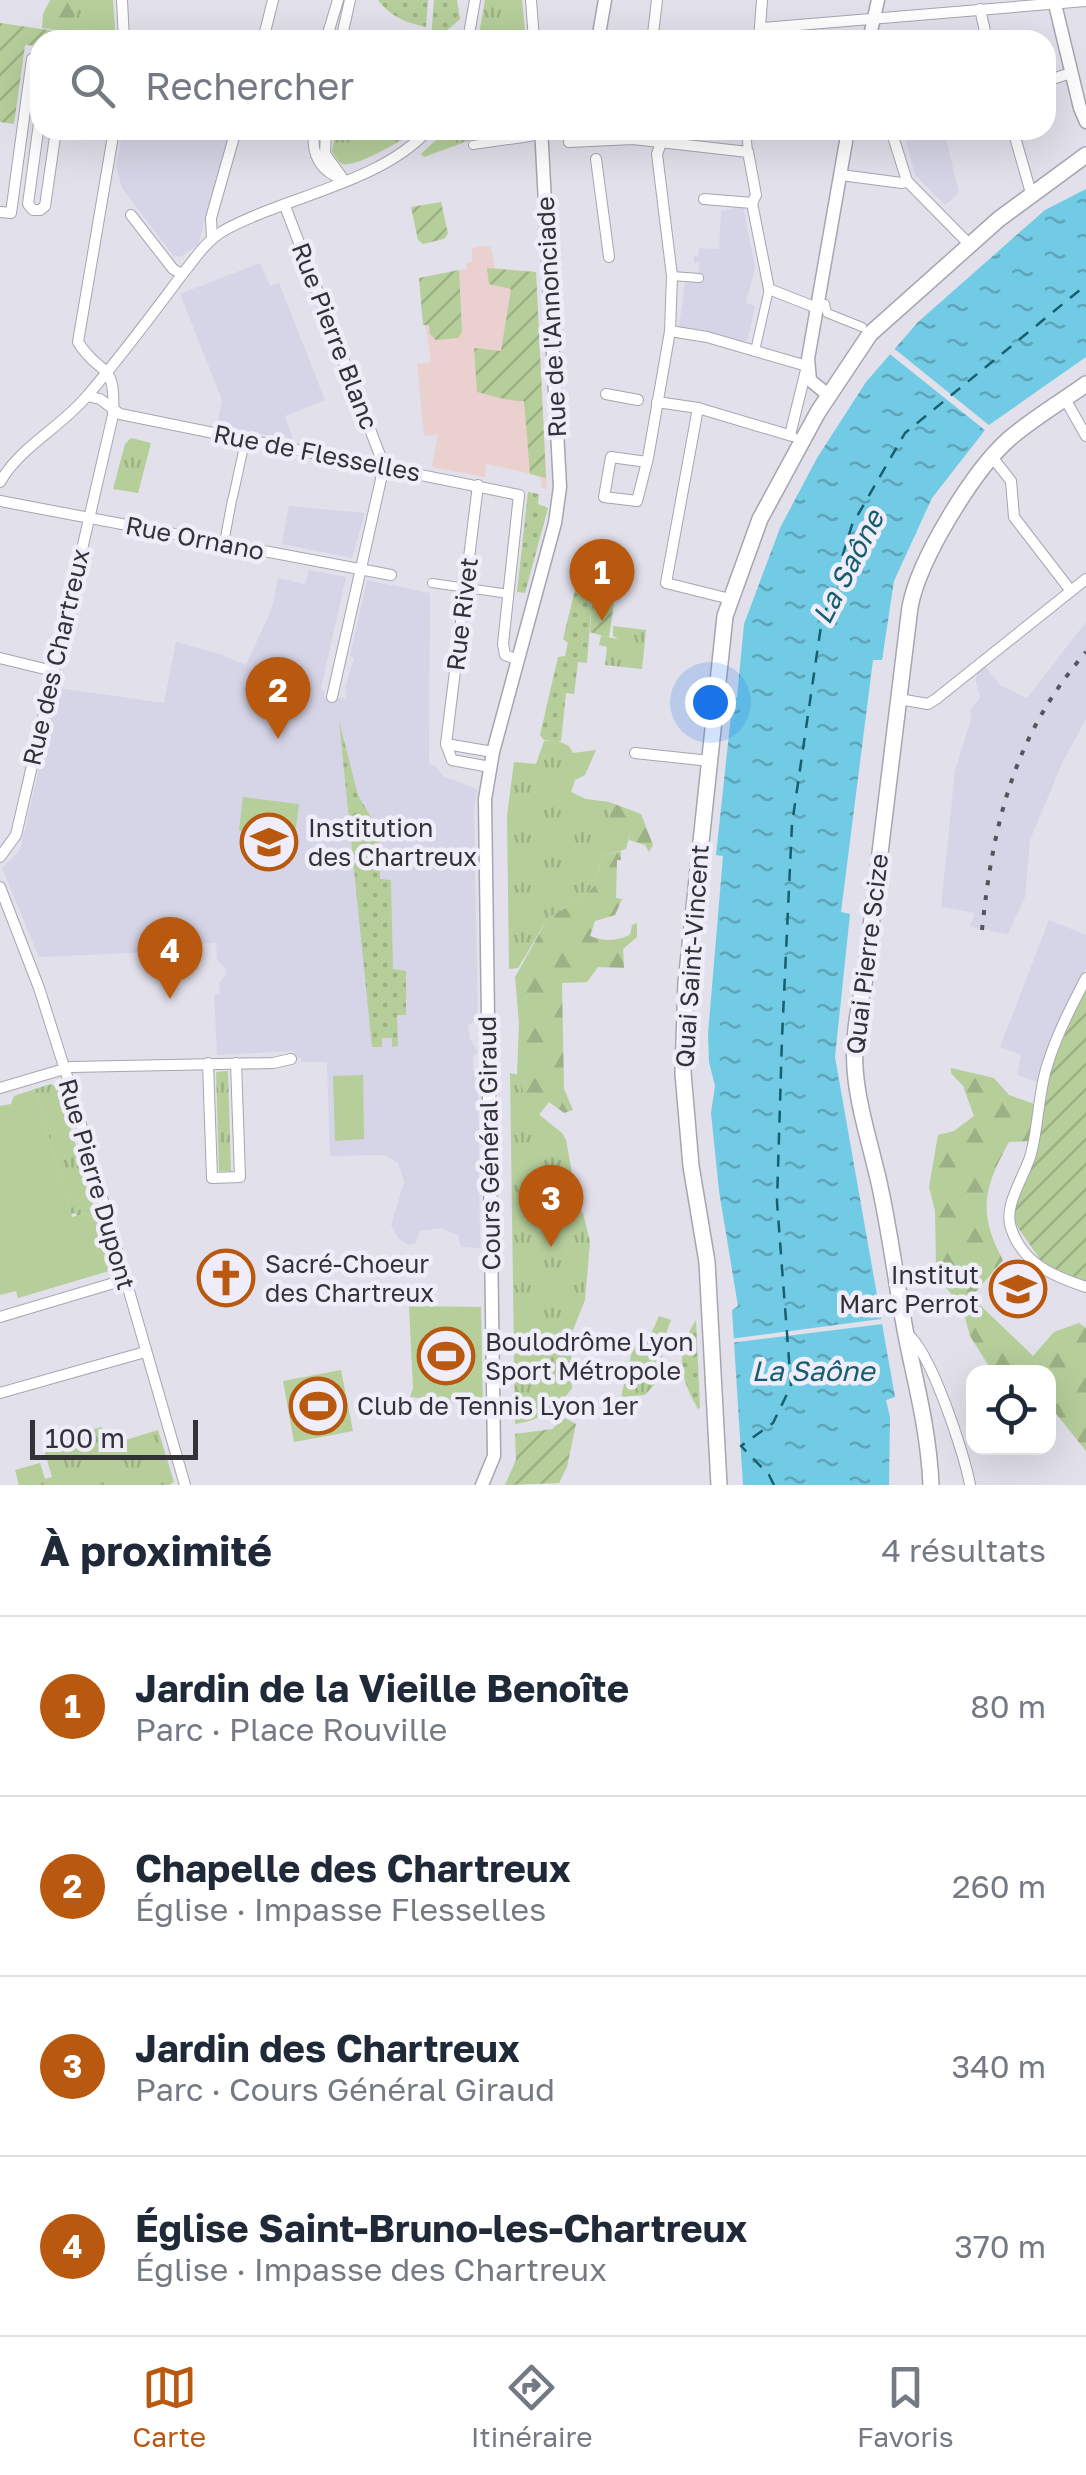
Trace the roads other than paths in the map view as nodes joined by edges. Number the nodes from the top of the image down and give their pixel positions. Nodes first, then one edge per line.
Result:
1 (122, 0) edge
2 (273, 0) edge
3 (338, 0) edge
4 (350, 0) edge
5 (475, 0) edge
6 (531, 0) edge
7 (605, 0) edge
8 (657, 0) edge
9 (762, 0) edge
10 (878, 0) edge
11 (1086, 0) edge
12 (1054, 1) edge
13 (980, 4) edge
14 (874, 18) junction
15 (124, 30) edge
16 (265, 30) edge
17 (329, 30) edge
18 (343, 30) edge
19 (470, 30) edge
20 (533, 30) edge
21 (600, 30) edge
22 (651, 30) edge
23 (761, 30) edge
24 (789, 30) edge
25 (872, 30) edge
26 (985, 30) edge
27 (30, 69) edge
28 (1071, 73) junction
29 (1056, 78) edge
30 (1086, 122) edge
31 (37, 140) edge
32 (55, 140) edge
33 (112, 140) edge
34 (233, 140) edge
35 (313, 140) edge
36 (326, 140) edge
37 (418, 140) edge
38 (498, 140) edge
39 (539, 140) edge
40 (623, 140) edge
41 (640, 140) edge
42 (666, 140) edge
43 (747, 140) edge
44 (846, 140) edge
45 (895, 140) edge
46 (1016, 140) edge
47 (569, 142) dead end
48 (661, 143) junction
49 (472, 145) dead end
50 (748, 152) junction
51 (1086, 156) edge
52 (596, 159) dead end
53 (841, 175) junction
54 (345, 180) junction
55 (906, 181) junction
56 (1031, 193) junction
57 (704, 199) dead end
58 (752, 203) junction
59 (285, 206) junction
60 (5, 213) edge
61 (131, 214) dead end
62 (212, 239) junction
63 (970, 246) junction
64 (609, 258) dead end
65 (182, 274) junction
66 (672, 276) junction
67 (699, 278) dead end
68 (769, 289) junction
69 (821, 306) junction
70 (862, 327) dead end
71 (670, 331) junction
72 (756, 351) junction
73 (807, 366) junction
74 (107, 369) junction
75 (1086, 384) edge
76 (606, 394) dead end
77 (87, 396) junction
78 (828, 396) junction
79 (1065, 398) junction
80 (638, 400) dead end
81 (658, 402) junction
82 (113, 408) junction
83 (698, 408) junction
84 (1086, 436) edge
85 (795, 438) junction
86 (245, 442) dead end
87 (992, 457) junction
88 (647, 462) junction
89 (384, 466) junction
90 (0, 482) edge
91 (478, 485) junction
92 (0, 501) edge
93 (88, 518) junction
94 (224, 543) junction
95 (361, 570) junction
96 (391, 576) dead end
97 (1086, 579) edge
98 (432, 583) dead end
99 (465, 588) junction
100 (1071, 591) junction
101 (509, 594) junction
102 (730, 599) junction
103 (0, 658) edge
104 (518, 660) junction
105 (53, 671) junction
106 (332, 697) dead end
107 (899, 700) junction
108 (446, 744) junction
109 (492, 752) junction
110 (635, 753) dead end
111 (710, 761) junction
112 (490, 767) junction
113 (0, 857) edge
114 (0, 887) edge
115 (1086, 978) edge
116 (291, 1059) dead end
117 (208, 1063) junction
118 (236, 1063) junction
119 (64, 1069) junction
120 (0, 1088) edge
121 (124, 1280) junction
122 (1086, 1287) edge
123 (0, 1317) edge
124 (906, 1334) junction
125 (146, 1352) junction
126 (0, 1393) edge
127 (185, 1485) edge
128 (482, 1485) edge
129 (719, 1485) edge
130 (931, 1485) edge
131 (970, 1485) edge

1 - 15 street
2 - 16 street
3 - 17 street
4 - 18 street
5 - 19 street
6 - 20 street
7 - 21 street
8 - 22 street
9 - 23 street
10 - 14 street
11 - 12 street
12 - 13 street
12 - 28 street
13 - 14 street
13 - 26 street
14 - 24 street
14 - 25 street
27 - 60 street
28 - 29 street
28 - 30 street
31 - 32 street
33 - 74 street
34 - 62 street
35 - 54 street
36 - 54 street
37 - 54 street
38 - 49 street
39 - 104 street, Rue de l'Annonciade
40 - 47 street
41 - 48 street
42 - 48 street
43 - 50 street
44 - 53 street
45 - 55 street
46 - 56 street
48 - 50 street
48 - 66 street
50 - 58 street
51 - 56 main road, Quai Saint-Vincent
52 - 64 street
53 - 55 street
53 - 69 street
54 - 59 street
55 - 63 street
56 - 63 main road, Quai Saint-Vincent
57 - 58 street
58 - 68 street
59 - 62 street
59 - 89 street, Rue Pierre Blanc
61 - 65 street
62 - 65 street
63 - 78 main road, Quai Saint-Vincent
65 - 74 street
66 - 67 street
66 - 71 street
68 - 69 street
68 - 72 street
69 - 70 street
69 - 73 street
71 - 72 street
71 - 81 street
72 - 73 street
73 - 78 street
73 - 85 street, Quai Saint-Vincent
74 - 77 street
74 - 82 street, Rue des Chartreux
75 - 79 main road, Quai Pierre Scize
76 - 80 street
77 - 82 street, Rue de Flesselles
77 - 90 street
78 - 85 main road, Quai Saint-Vincent
79 - 84 street
79 - 87 main road, Quai Pierre Scize
81 - 83 street
81 - 88 street
82 - 89 street, Rue de Flesselles
82 - 93 street, Rue des Chartreux
83 - 85 street
83 - 102 street
85 - 102 main road, Quai Saint-Vincent
86 - 94 street
87 - 100 street
87 - 107 main road, Quai Pierre Scize
88 - 88 street
89 - 91 street, Rue de Flesselles
89 - 95 street
91 - 99 street, Rue Rivet
91 - 101 street, Rue de Flesselles
92 - 93 street, Rue Ornano
93 - 94 street, Rue Ornano
93 - 105 street, Rue des Chartreux
94 - 95 street, Rue Ornano
95 - 96 street, Rue Ornano
95 - 106 street
97 - 100 street
98 - 99 street
99 - 101 street
99 - 108 street, Rue Rivet
100 - 107 street
101 - 104 street
102 - 111 main road, Quai Saint-Vincent
103 - 105 street
104 - 109 street, Cours Général Giraud
105 - 113 street, Rue des Chartreux
107 - 124 main road, Quai Pierre Scize
108 - 109 street
108 - 112 street
109 - 112 street, Cours Général Giraud
110 - 111 street
111 - 129 main road, Quai Saint-Vincent
112 - 128 street, Cours Général Giraud
114 - 119 street, Rue Pierre Dupont
115 - 122 street
116 - 118 street
117 - 118 street
117 - 118 street
117 - 119 street
119 - 120 street
119 - 121 street, Rue Pierre Dupont
121 - 123 street
121 - 125 street, Rue Pierre Dupont
124 - 130 main road, Quai Pierre Scize
124 - 131 street
125 - 126 street
125 - 127 street, Rue Pierre Dupont

